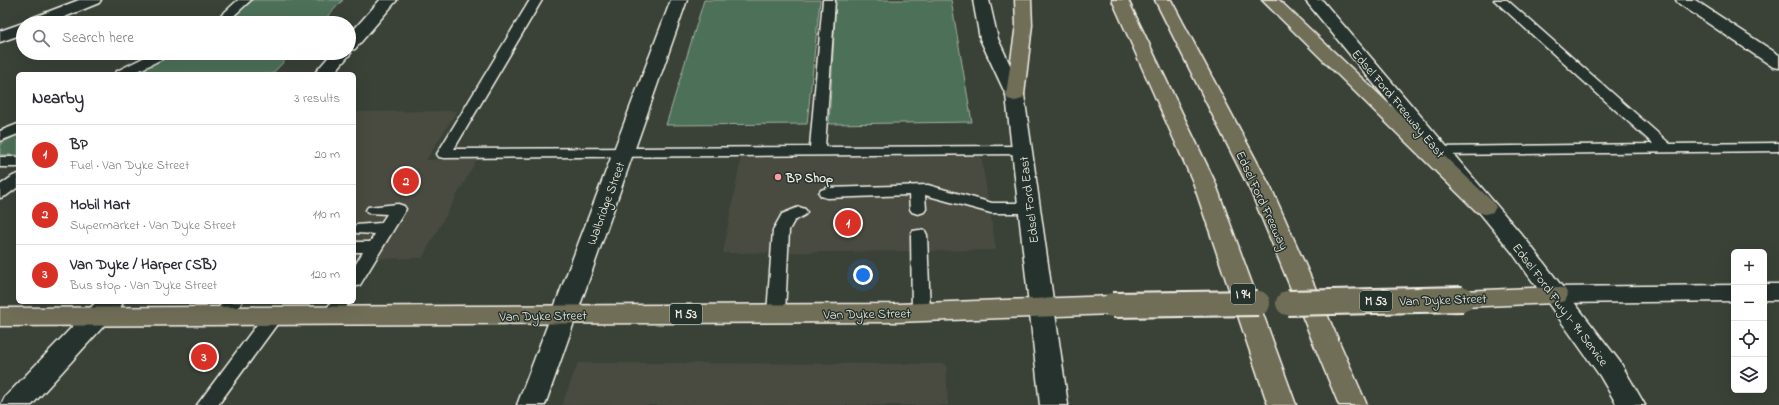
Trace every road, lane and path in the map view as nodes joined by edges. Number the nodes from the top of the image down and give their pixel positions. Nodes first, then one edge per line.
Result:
1 (93, 0) edge
2 (245, 0) edge
3 (389, 0) edge
4 (536, 0) edge
5 (680, 0) edge
6 (829, 0) edge
7 (981, 0) edge
8 (1023, 0) edge
9 (1120, 0) edge
10 (1163, 0) edge
11 (1270, 0) edge
12 (1313, 0) edge
13 (1500, 0) edge
14 (1684, 0) edge
15 (53, 16) edge
16 (227, 16) edge
17 (16, 31) edge
18 (0, 37) edge
19 (356, 37) edge
20 (149, 60) edge
21 (336, 60) edge
22 (1779, 63) edge
23 (126, 72) edge
24 (325, 72) edge
25 (1015, 95) junction
26 (16, 129) edge
27 (0, 137) edge
28 (1779, 147) edge
29 (1666, 148) junction
30 (1022, 150) junction
31 (1438, 151) junction
32 (624, 152) junction
33 (817, 152) junction
34 (0, 162) edge
35 (16, 162) edge
36 (16, 180) edge
37 (917, 190) junction
38 (0, 193) edge
39 (828, 193) dead end
40 (1485, 207) junction
41 (1029, 208) junction
42 (918, 209) dead end
43 (374, 210) dead end
44 (798, 212) dead end
45 (387, 228) junction
46 (362, 229) dead end
47 (919, 235) dead end
48 (356, 247) edge
49 (376, 247) junction
50 (356, 278) edge
51 (1767, 292) edge
52 (1779, 292) edge
53 (1731, 293) edge
54 (1556, 295) junction
55 (1040, 307) junction
56 (336, 308) edge
57 (227, 309) edge
58 (104, 310) edge
59 (921, 312) junction
60 (776, 314) junction
61 (564, 315) junction
62 (274, 316) junction
63 (0, 317) edge
64 (16, 405) edge
65 (207, 405) edge
66 (531, 405) edge
67 (1054, 405) edge
68 (1282, 405) edge
69 (1353, 405) edge
70 (1631, 405) edge

1 - 15 street
2 - 16 lane
3 - 19 street
4 - 32 lane
5 - 32 street, Walbridge Street
6 - 33 lane
7 - 25 street, Edsel Ford East
8 - 25 main road
9 - 68 main road, I 94
10 - 69 main road, Edsel Ford Freeway
11 - 40 main road
12 - 31 street, Edsel Ford Freeway East
13 - 29 lane
14 - 22 street
17 - 18 street
20 - 23 lane
21 - 24 street
25 - 30 street, Edsel Ford East
26 - 27 lane
28 - 29 lane
29 - 31 lane
30 - 33 lane
30 - 41 street, Edsel Ford East
31 - 40 street, Edsel Ford Freeway East
32 - 33 lane
32 - 61 street, Walbridge Street
34 - 35 lane
36 - 38 lane
37 - 39 lane
37 - 41 lane
37 - 42 lane
40 - 54 street, Edsel Ford Fwy I- 94 Service
41 - 55 street, Edsel Ford East
43 - 45 lane
44 - 60 lane
45 - 46 lane
45 - 49 lane
47 - 59 lane
48 - 49 lane
49 - 50 lane
51 - 52 street
53 - 54 street, Van Dyke Street / M 53
54 - 55 main road, Van Dyke Street / M 53, bridge
54 - 70 street, Edsel Ford Fwy I- 94 Service
55 - 59 main road, Van Dyke Street / M 53
55 - 67 street, Edsel Ford East
56 - 61 main road, Van Dyke Street / M 53
56 - 62 main road, Van Dyke Street / M 53
57 - 58 main road, Van Dyke Street / M 53
57 - 62 main road, Van Dyke Street / M 53
58 - 63 main road, Van Dyke Street / M 53
58 - 64 street
59 - 60 main road, Van Dyke Street / M 53
60 - 61 main road, Van Dyke Street / M 53
61 - 66 street, Walbridge Street
62 - 65 lane

